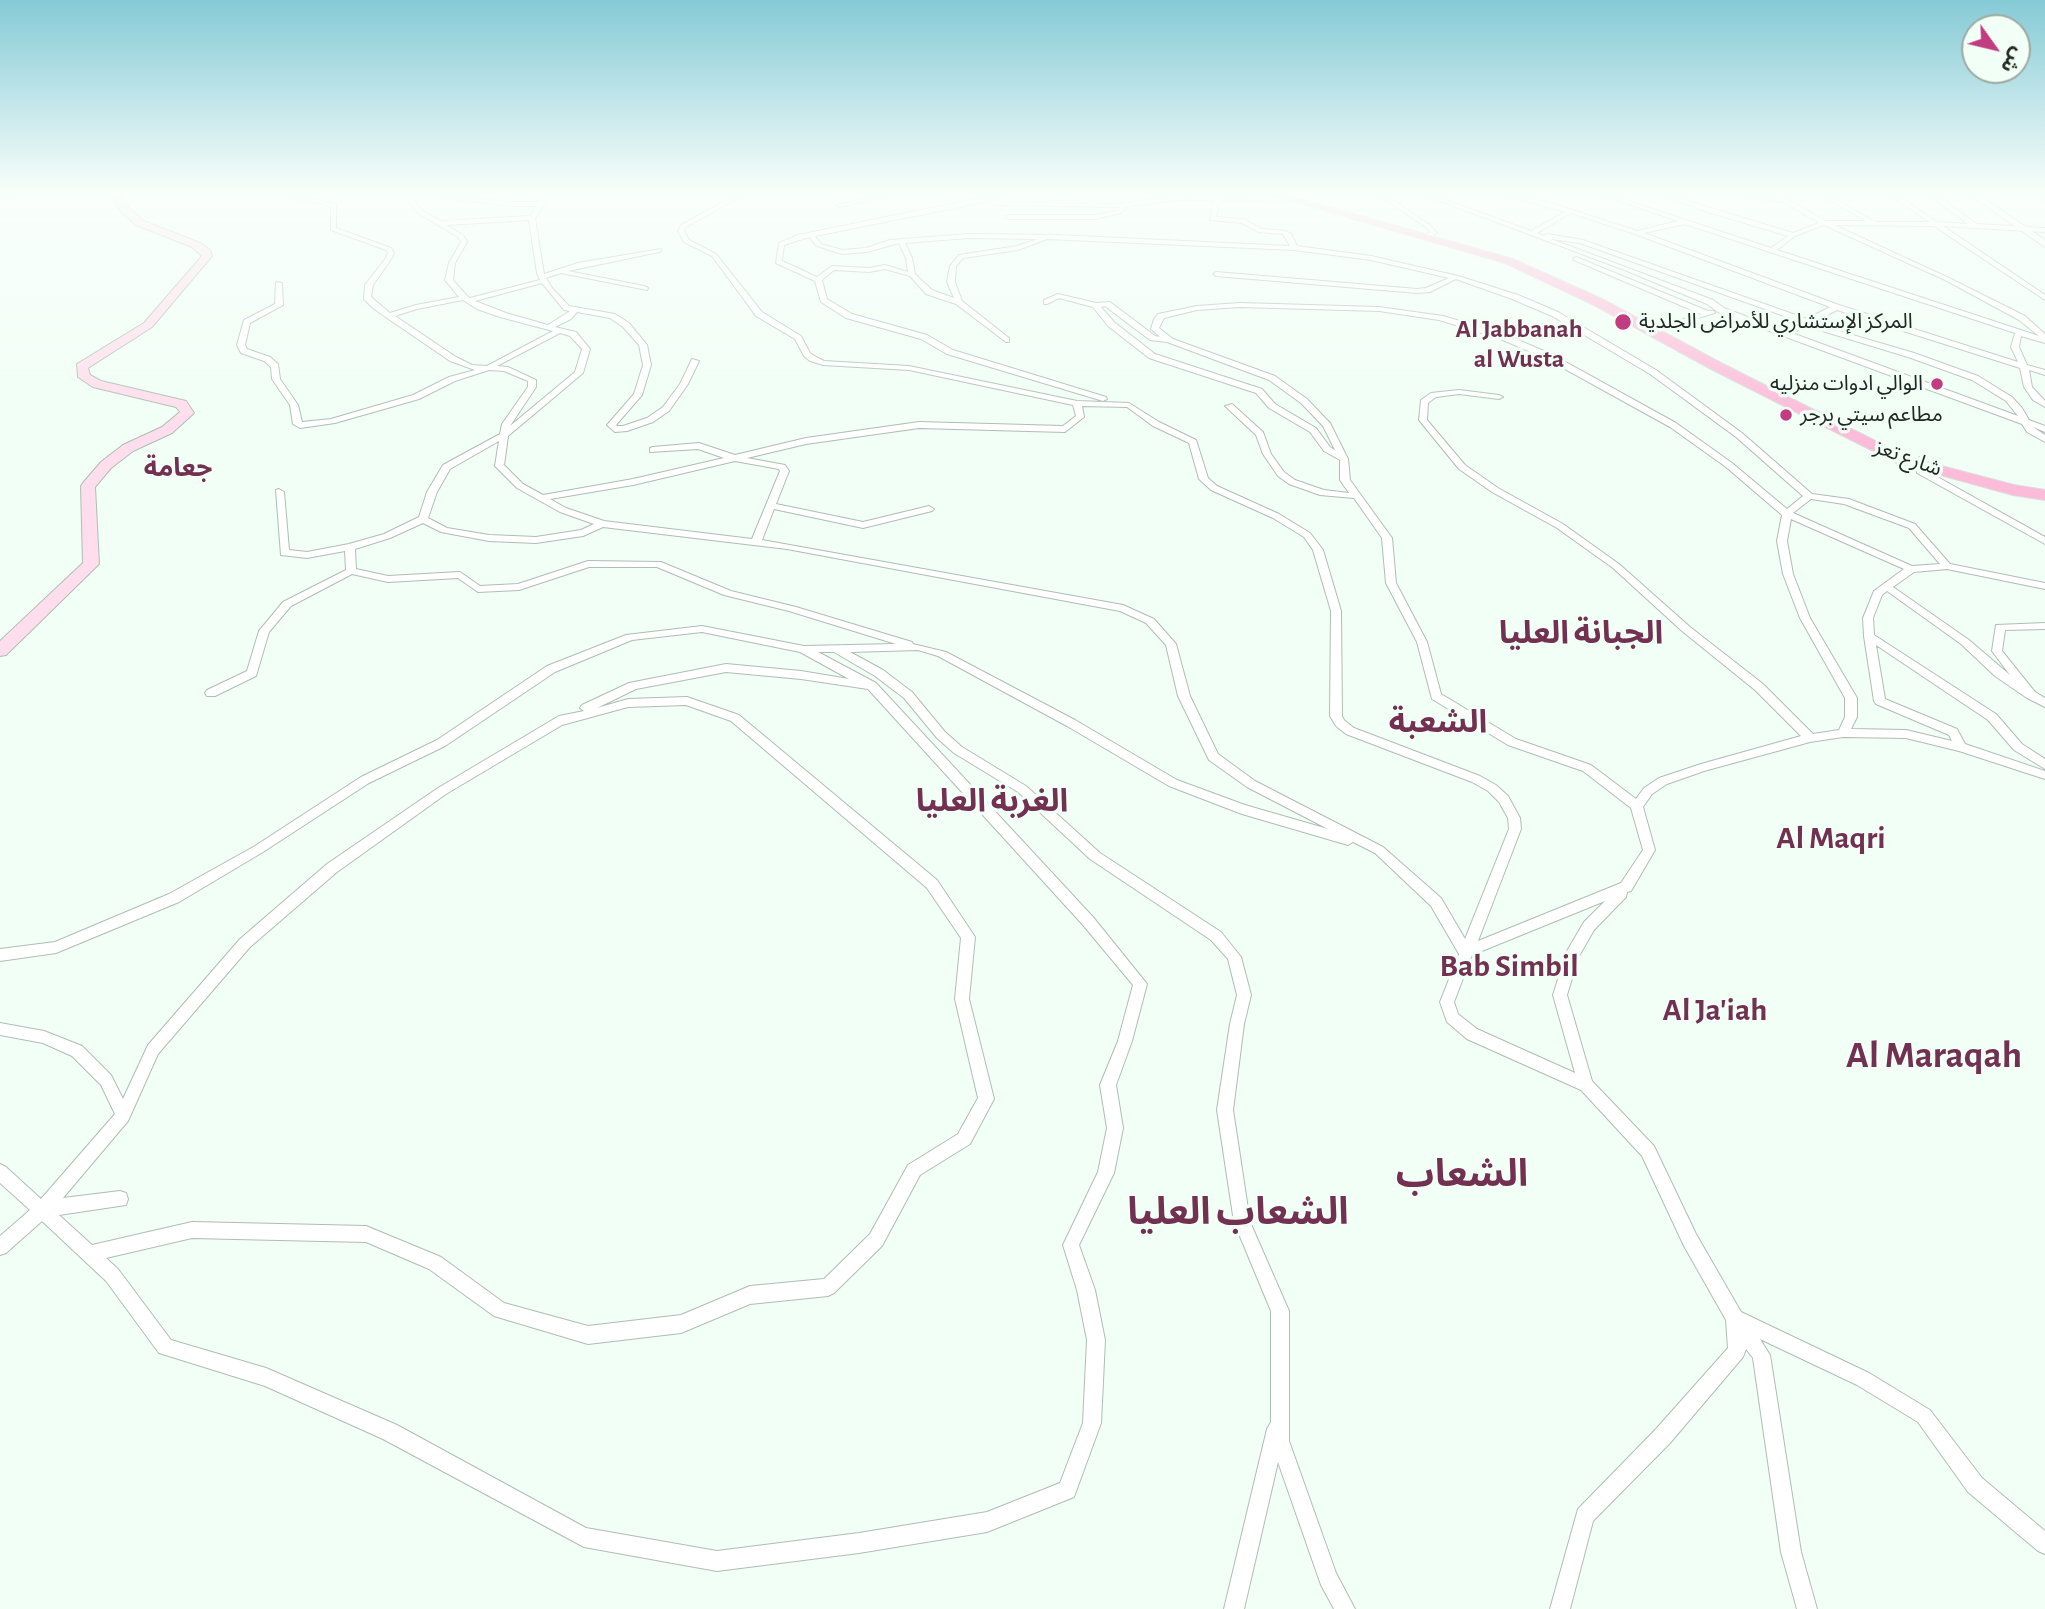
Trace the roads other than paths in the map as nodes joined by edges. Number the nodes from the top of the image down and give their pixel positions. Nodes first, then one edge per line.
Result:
1 (194, 270) edge
2 (380, 270) edge
3 (451, 270) edge
4 (541, 270) edge
5 (562, 270) edge
6 (725, 270) edge
7 (796, 270) edge
8 (830, 270) edge
9 (895, 270) edge
10 (911, 270) edge
11 (952, 270) edge
12 (1422, 270) edge
13 (1529, 270) edge
14 (1603, 270) edge
15 (1628, 270) edge
16 (1660, 270) edge
17 (1737, 270) edge
18 (1832, 270) edge
19 (1927, 270) edge
20 (2005, 270) edge
21 (556, 272) junction
22 (1216, 274) dead end
23 (912, 275) junction
24 (1456, 278) junction
25 (543, 279) junction
26 (818, 280) junction
27 (278, 283) dead end
28 (644, 288) dead end
29 (2045, 298) edge
30 (467, 300) junction
31 (960, 302) junction
32 (1047, 302) dead end
33 (1096, 304) junction
34 (1836, 307) junction
35 (575, 310) junction
36 (1721, 310) junction
37 (1708, 314) junction
38 (390, 315) junction
39 (1806, 323) junction
40 (554, 328) junction
41 (1657, 330) junction
42 (1785, 334) junction
43 (2018, 334) junction
44 (1006, 340) dead end
45 (2045, 340) edge
46 (1170, 341) junction
47 (695, 361) dead end
48 (2024, 366) junction
49 (486, 369) junction
50 (2045, 373) edge
51 (1499, 397) dead end
52 (1077, 403) junction
53 (1114, 403) junction
54 (2045, 405) edge
55 (1229, 406) dead end
56 (2026, 422) junction
57 (2045, 429) edge
58 (504, 435) junction
59 (2045, 439) edge
60 (653, 450) dead end
61 (730, 457) junction
62 (1344, 459) junction
63 (1920, 462) junction
64 (2045, 488) edge
65 (279, 492) dead end
66 (2045, 495) edge
67 (1357, 496) junction
68 (1809, 496) junction
69 (541, 498) junction
70 (772, 506) junction
71 (929, 509) dead end
72 (1787, 514) junction
73 (423, 519) junction
74 (602, 524) junction
75 (2045, 541) edge
76 (756, 542) junction
77 (349, 547) junction
78 (1947, 566) junction
79 (1911, 569) junction
80 (351, 571) junction
81 (2045, 586) edge
82 (1887, 587) junction
83 (2045, 626) edge
84 (1869, 636) junction
85 (918, 647) junction
86 (803, 649) junction
87 (837, 649) junction
88 (0, 651) edge
89 (872, 686) junction
90 (211, 693) dead end
91 (2031, 695) junction
92 (2045, 703) edge
93 (558, 722) junction
94 (1843, 733) junction
95 (1810, 738) junction
96 (1961, 747) junction
97 (2045, 765) edge
98 (2045, 775) edge
99 (1637, 806) junction
100 (1379, 850) junction
101 (1626, 887) junction
102 (1465, 951) junction
103 (0, 956) edge
104 (0, 1029) edge
105 (1586, 1085) junction
106 (123, 1116) junction
107 (0, 1172) edge
108 (120, 1199) dead end
109 (43, 1209) junction
110 (0, 1247) edge
111 (90, 1254) junction
112 (1735, 1318) junction
113 (1280, 1410) junction
114 (2045, 1544) edge
115 (1234, 1609) edge
116 (1345, 1609) edge
117 (1560, 1609) edge
118 (1807, 1609) edge

1 - 88 main road
2 - 38 street
3 - 30 street
4 - 25 street
5 - 21 street
6 - 52 street
7 - 26 street
8 - 26 street
9 - 23 street
10 - 23 street
11 - 31 street
12 - 24 street
13 - 41 main road, شارع تعز
14 - 37 street
15 - 36 street
16 - 39 street
17 - 34 street
18 - 43 street
19 - 45 street
20 - 29 street
21 - 25 street
21 - 28 street
22 - 24 street
23 - 31 street
24 - 68 street
25 - 30 street
25 - 35 street
26 - 53 street
27 - 49 street
30 - 38 street
30 - 40 street
31 - 44 street
32 - 33 street
33 - 46 street
33 - 62 street
34 - 39 street
34 - 48 street
35 - 40 street
35 - 47 street
36 - 37 street
36 - 42 street
37 - 41 street
38 - 49 street
39 - 42 street
39 - 56 street
40 - 49 street
40 - 58 street
41 - 63 main road, شارع تعز
42 - 56 street
43 - 45 street
43 - 48 street
46 - 62 street
46 - 72 street
48 - 50 street
48 - 54 street
49 - 58 street
51 - 95 street
52 - 53 street
52 - 61 street
53 - 102 street
55 - 67 street
56 - 57 street
56 - 59 street
58 - 69 street
58 - 73 street
60 - 61 street
61 - 69 street
61 - 70 street
62 - 67 street
63 - 64 main road, شارع تعز
63 - 66 main road, شارع تعز
63 - 75 street
65 - 77 street
67 - 99 street
68 - 72 street
68 - 78 street
69 - 74 street
70 - 71 street
70 - 76 street
72 - 79 street
72 - 94 street
73 - 74 street
73 - 77 street
74 - 76 street
76 - 100 street
77 - 80 street
78 - 79 street
78 - 81 street
79 - 82 street
80 - 85 street
80 - 90 street
82 - 84 street
82 - 91 street
83 - 91 street
84 - 96 street
84 - 97 street
85 - 87 street
85 - 100 street
86 - 87 street
86 - 89 street
86 - 103 street
87 - 113 street
89 - 93 street
89 - 111 street
91 - 92 street
93 - 106 street
93 - 111 street
94 - 95 street
94 - 96 street
95 - 99 street
96 - 98 street
99 - 101 street
100 - 102 street
101 - 102 street
101 - 105 street
102 - 105 street
104 - 106 street
105 - 112 street
106 - 109 street
107 - 109 street
108 - 109 street
109 - 110 street
109 - 111 street
112 - 114 street
112 - 117 street
112 - 118 street
113 - 115 street
113 - 116 street

